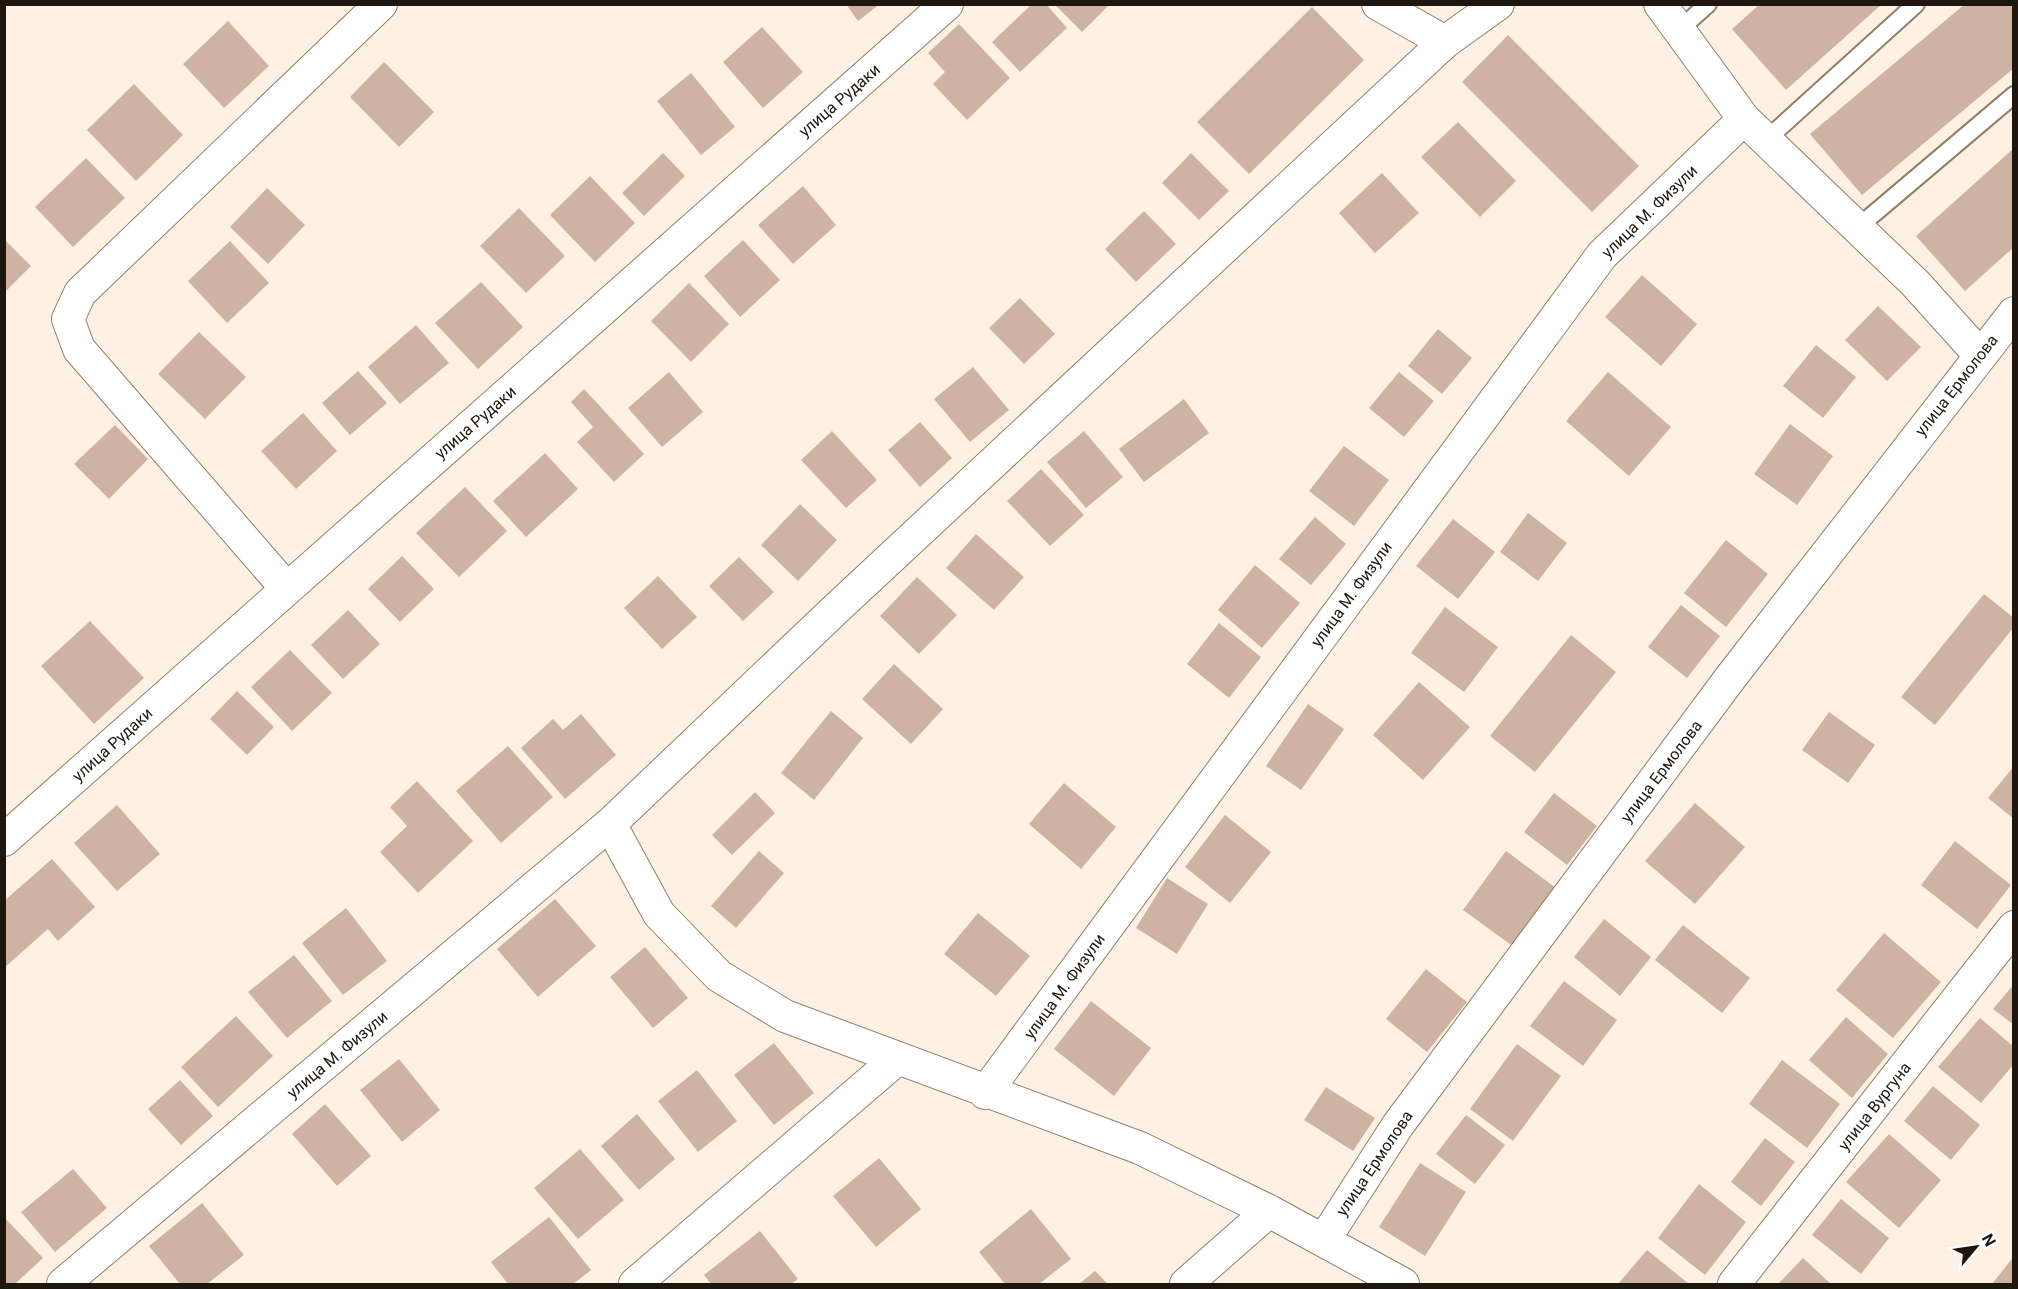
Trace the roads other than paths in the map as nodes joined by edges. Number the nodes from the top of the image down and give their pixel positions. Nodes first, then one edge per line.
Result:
1 (381, 4) edge
2 (947, 4) edge
3 (1378, 4) edge
4 (1498, 4) edge
5 (1660, 4) edge
6 (1708, 4) edge
7 (1916, 4) edge
8 (1679, 30) junction
9 (1445, 42) junction
10 (2013, 95) edge
11 (1755, 129) junction
12 (1857, 228) junction
13 (2013, 314) edge
14 (1979, 354) junction
15 (287, 589) junction
16 (610, 824) junction
17 (4, 840) edge
18 (2013, 927) edge
19 (898, 1058) junction
20 (985, 1093) junction
21 (1269, 1212) junction
22 (1323, 1240) junction
23 (63, 1284) edge
24 (635, 1284) edge
25 (1186, 1284) edge
26 (1403, 1284) edge
27 (1734, 1284) edge

1 - 15 street
2 - 15 street, улица Рудаки
3 - 9 street
4 - 9 street, улица М. Физули
5 - 8 street
6 - 8 lane
7 - 11 lane
8 - 11 street
9 - 16 street, улица М. Физули
10 - 12 lane
11 - 12 street
11 - 20 street, улица М. Физули
12 - 14 street
13 - 14 street, улица Ермолова
14 - 22 street, улица Ермолова
15 - 17 street, улица Рудаки
16 - 19 street
16 - 23 street, улица М. Физули
18 - 27 street, улица Вургуна
19 - 20 street
19 - 24 street
20 - 21 street
21 - 22 street
21 - 25 street
22 - 26 street

